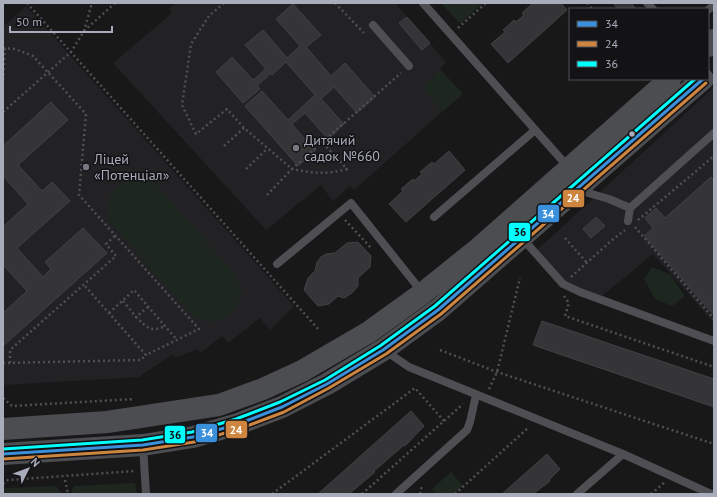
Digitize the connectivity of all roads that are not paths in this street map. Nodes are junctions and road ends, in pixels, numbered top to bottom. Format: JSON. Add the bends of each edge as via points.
{"nodes":[{"id":1,"x":422,"y":3,"type":"edge"},
{"id":2,"x":373,"y":25,"type":"dead end"},
{"id":3,"x":409,"y":66,"type":"road end"},
{"id":4,"x":669,"y":80,"type":"edge"},
{"id":5,"x":702,"y":80,"type":"edge"},
{"id":6,"x":535,"y":130,"type":"junction"},
{"id":7,"x":714,"y":133,"type":"edge"},
{"id":8,"x":569,"y":168,"type":"junction"},
{"id":9,"x":576,"y":189,"type":"junction"},
{"id":10,"x":630,"y":208,"type":"junction"},
{"id":11,"x":434,"y":218,"type":"dead end"},
{"id":12,"x":630,"y":223,"type":"road end"},
{"id":13,"x":522,"y":238,"type":"junction"},
{"id":14,"x":277,"y":264,"type":"dead end"},
{"id":15,"x":423,"y":293,"type":"junction"},
{"id":16,"x":714,"y":341,"type":"edge"},
{"id":17,"x":383,"y":350,"type":"junction"},
{"id":18,"x":475,"y":395,"type":"junction"},
{"id":19,"x":3,"y":429,"type":"edge"},
{"id":20,"x":143,"y":444,"type":"junction"},
{"id":21,"x":3,"y":454,"type":"edge"},
{"id":22,"x":623,"y":454,"type":"junction"},
{"id":23,"x":146,"y":494,"type":"edge"},
{"id":24,"x":396,"y":494,"type":"edge"},
{"id":25,"x":577,"y":494,"type":"edge"},
{"id":26,"x":711,"y":494,"type":"edge"}],
"edges":[{"from":1,"to":6,"type":"lane"},
{"from":2,"to":3,"type":"lane"},
{"from":4,"to":8,"type":"main road"},
{"from":5,"to":9,"type":"main road"},
{"from":6,"to":8,"type":"lane"},
{"from":6,"to":11,"type":"lane"},
{"from":7,"to":10,"type":"lane"},
{"from":8,"to":15,"type":"main road","via":[[479,248]]},
{"from":9,"to":10,"type":"lane"},
{"from":9,"to":13,"type":"main road"},
{"from":10,"to":12,"type":"lane"},
{"from":13,"to":16,"type":"lane","via":[[563,284]]},
{"from":13,"to":17,"type":"main road","via":[[438,310]]},
{"from":14,"to":15,"type":"lane","via":[[352,203]]},
{"from":15,"to":19,"type":"main road","via":[[370,332],[302,371],[219,405],[107,422]]},
{"from":17,"to":18,"type":"lane","via":[[409,367]]},
{"from":17,"to":20,"type":"main road","via":[[327,384],[282,407],[238,424],[193,437]]},
{"from":18,"to":22,"type":"lane"},
{"from":18,"to":24,"type":"lane","via":[[467,430]]},
{"from":20,"to":21,"type":"main road"},
{"from":20,"to":23,"type":"lane"},
{"from":22,"to":25,"type":"lane"},
{"from":22,"to":26,"type":"lane"}]}
